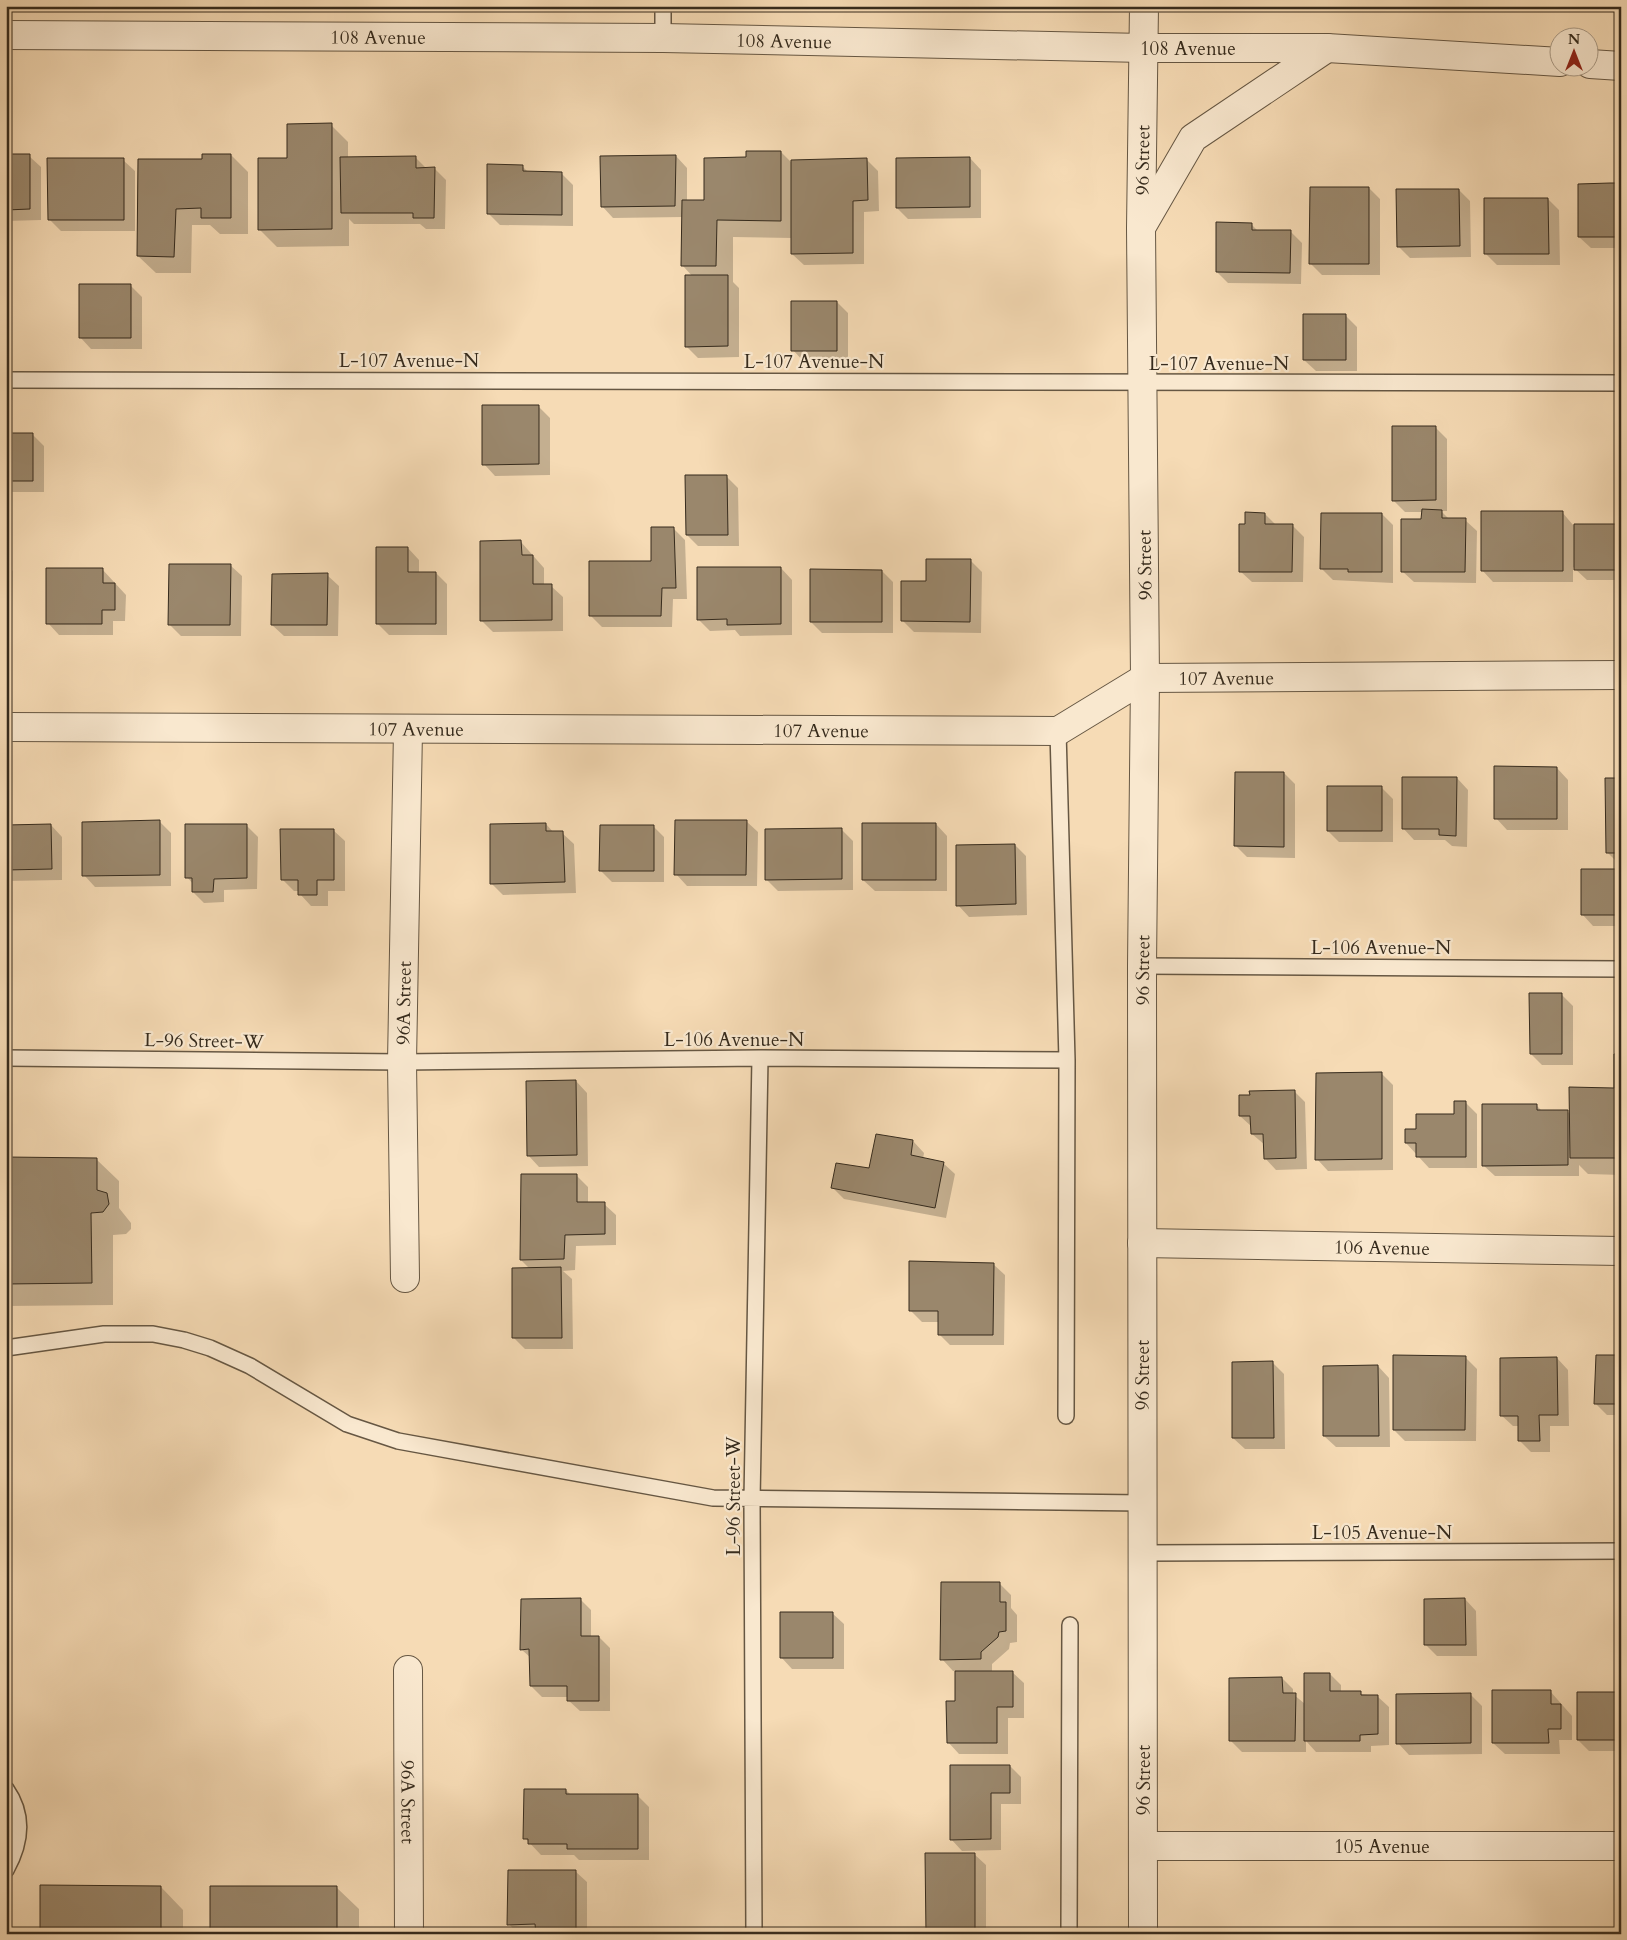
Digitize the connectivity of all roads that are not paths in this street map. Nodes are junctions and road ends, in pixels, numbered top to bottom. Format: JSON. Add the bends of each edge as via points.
{"nodes":[{"id":1,"x":663,"y":6,"type":"edge"},
{"id":2,"x":1144,"y":6,"type":"edge"},
{"id":3,"x":6,"y":35,"type":"edge"},
{"id":4,"x":663,"y":38,"type":"junction"},
{"id":5,"x":1144,"y":48,"type":"junction"},
{"id":6,"x":1327,"y":48,"type":"junction"},
{"id":7,"x":1550,"y":61,"type":"edge"},
{"id":8,"x":1600,"y":65,"type":"edge"},
{"id":9,"x":1621,"y":66,"type":"edge"},
{"id":10,"x":1141,"y":228,"type":"junction"},
{"id":11,"x":6,"y":380,"type":"edge"},
{"id":12,"x":1141,"y":382,"type":"junction"},
{"id":13,"x":1621,"y":384,"type":"edge"},
{"id":14,"x":1621,"y":675,"type":"edge"},
{"id":15,"x":1146,"y":678,"type":"junction"},
{"id":16,"x":6,"y":728,"type":"edge"},
{"id":17,"x":408,"y":730,"type":"junction"},
{"id":18,"x":1058,"y":731,"type":"junction"},
{"id":19,"x":1142,"y":966,"type":"junction"},
{"id":20,"x":1621,"y":969,"type":"edge"},
{"id":21,"x":6,"y":1058,"type":"edge"},
{"id":22,"x":760,"y":1058,"type":"junction"},
{"id":23,"x":1067,"y":1060,"type":"junction"},
{"id":24,"x":402,"y":1062,"type":"junction"},
{"id":25,"x":1142,"y":1243,"type":"junction"},
{"id":26,"x":1621,"y":1251,"type":"edge"},
{"id":27,"x":405,"y":1278,"type":"dead end"},
{"id":28,"x":6,"y":1348,"type":"edge"},
{"id":29,"x":1066,"y":1416,"type":"dead end"},
{"id":30,"x":752,"y":1500,"type":"junction"},
{"id":31,"x":1142,"y":1503,"type":"junction"},
{"id":32,"x":1621,"y":1551,"type":"edge"},
{"id":33,"x":1142,"y":1553,"type":"junction"},
{"id":34,"x":1070,"y":1625,"type":"dead end"},
{"id":35,"x":408,"y":1670,"type":"dead end"},
{"id":36,"x":6,"y":1789,"type":"edge"},
{"id":37,"x":1143,"y":1846,"type":"junction"},
{"id":38,"x":1621,"y":1846,"type":"edge"},
{"id":39,"x":6,"y":1870,"type":"edge"},
{"id":40,"x":410,"y":1934,"type":"edge"},
{"id":41,"x":754,"y":1934,"type":"edge"},
{"id":42,"x":1069,"y":1934,"type":"edge"},
{"id":43,"x":1143,"y":1934,"type":"edge"}],
"edges":[{"from":1,"to":4,"type":"lane"},
{"from":2,"to":5,"type":"street","name":"96 Street"},
{"from":3,"to":4,"type":"street","name":"108 Avenue"},
{"from":4,"to":5,"type":"street","name":"108 Avenue"},
{"from":5,"to":6,"type":"street","name":"108 Avenue"},
{"from":5,"to":10,"type":"street","name":"96 Street"},
{"from":6,"to":7,"type":"street","name":"108 Avenue"},
{"from":6,"to":10,"type":"street","via":[[1192,138]]},
{"from":8,"to":9,"type":"street"},
{"from":10,"to":12,"type":"street","name":"96 Street"},
{"from":11,"to":12,"type":"lane","name":"L-107 Avenue-N"},
{"from":12,"to":13,"type":"lane","name":"L-107 Avenue-N"},
{"from":12,"to":15,"type":"street","name":"96 Street"},
{"from":14,"to":15,"type":"street","name":"107 Avenue"},
{"from":15,"to":18,"type":"street"},
{"from":15,"to":19,"type":"street","name":"96 Street"},
{"from":16,"to":17,"type":"street","name":"107 Avenue"},
{"from":17,"to":18,"type":"street","name":"107 Avenue"},
{"from":17,"to":24,"type":"street","name":"96A Street"},
{"from":18,"to":23,"type":"lane"},
{"from":19,"to":20,"type":"lane","name":"L-106 Avenue-N"},
{"from":19,"to":25,"type":"street","name":"96 Street"},
{"from":21,"to":24,"type":"lane","name":"L-96 Street-W"},
{"from":22,"to":23,"type":"lane","name":"L-106 Avenue-N"},
{"from":22,"to":24,"type":"lane","name":"L-106 Avenue-N"},
{"from":22,"to":30,"type":"lane","name":"L-96 Street-W"},
{"from":23,"to":29,"type":"lane"},
{"from":24,"to":27,"type":"street","name":"96A Street"},
{"from":25,"to":26,"type":"street","name":"106 Avenue"},
{"from":25,"to":31,"type":"street","name":"96 Street"},
{"from":28,"to":30,"type":"lane","via":[[104,1334],[153,1334],[210,1348],[250,1366],[347,1424],[398,1442],[713,1498]]},
{"from":30,"to":31,"type":"lane"},
{"from":30,"to":41,"type":"lane","name":"L-96 Street-W"},
{"from":31,"to":33,"type":"street","name":"96 Street"},
{"from":32,"to":33,"type":"lane","name":"L-105 Avenue-N"},
{"from":33,"to":37,"type":"street","name":"96 Street"},
{"from":34,"to":42,"type":"lane"},
{"from":35,"to":40,"type":"street","name":"96A Street"},
{"from":36,"to":39,"type":"lane","via":[[17,1809],[20,1830],[16,1852]]},
{"from":37,"to":38,"type":"street","name":"105 Avenue"},
{"from":37,"to":43,"type":"street","name":"96 Street"}]}
